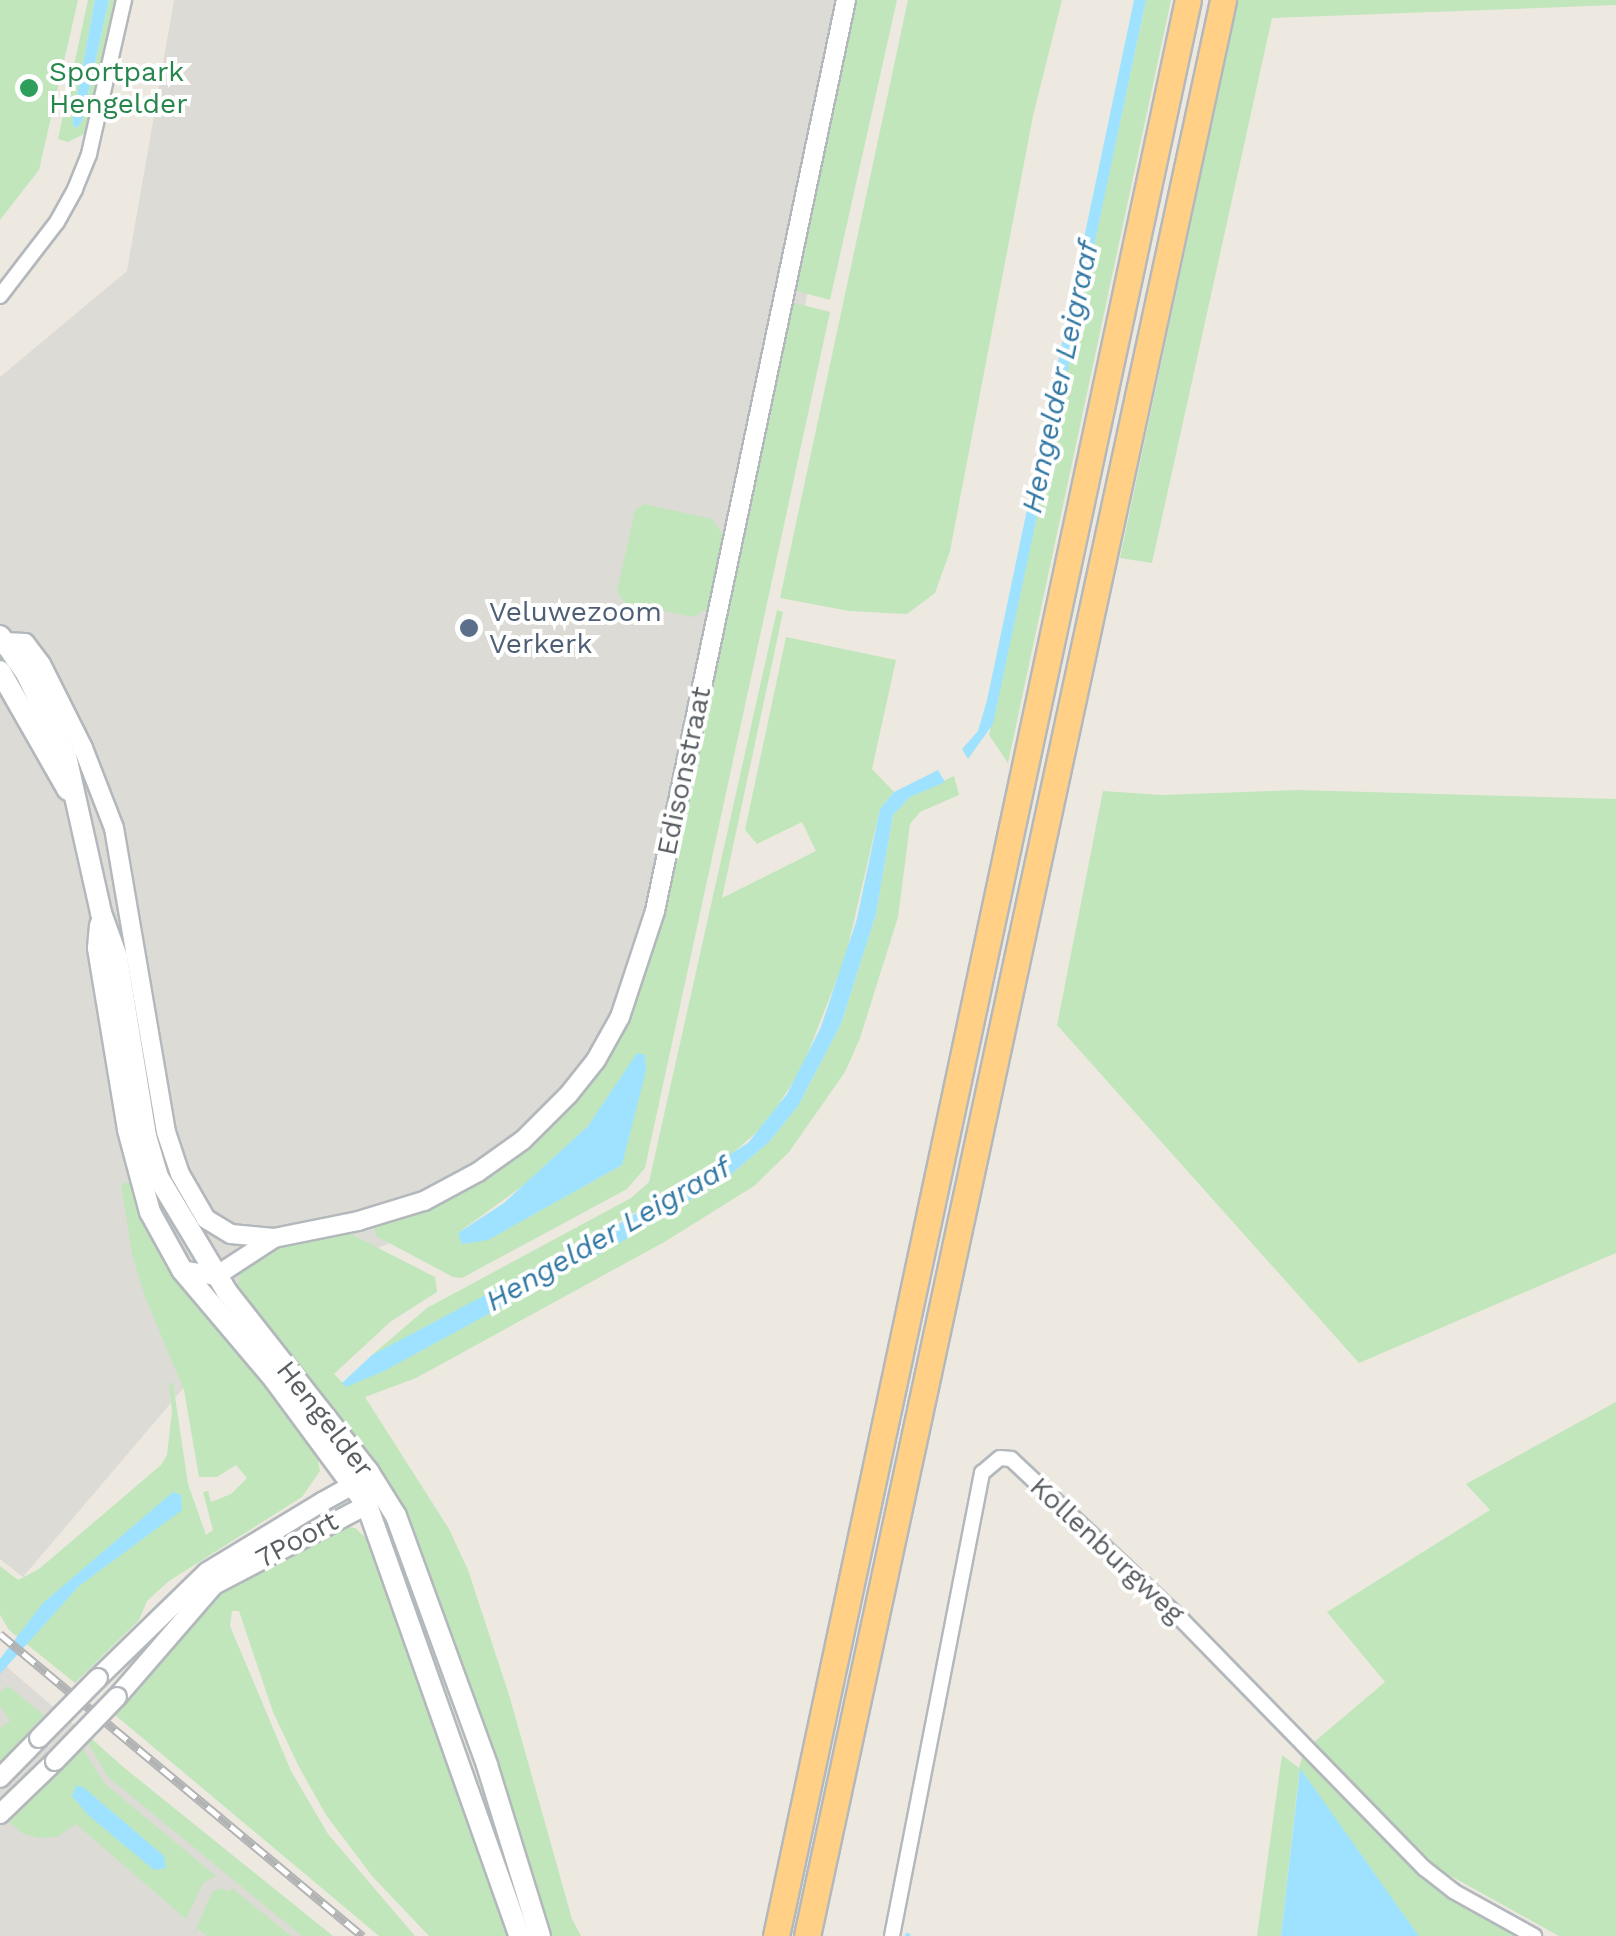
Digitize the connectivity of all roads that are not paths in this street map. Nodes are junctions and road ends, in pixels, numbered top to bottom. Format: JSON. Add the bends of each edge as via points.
{"nodes":[{"id":1,"x":124,"y":0,"type":"edge"},
{"id":2,"x":846,"y":0,"type":"edge"},
{"id":3,"x":1188,"y":0,"type":"edge"},
{"id":4,"x":1223,"y":0,"type":"edge"},
{"id":5,"x":0,"y":296,"type":"edge"},
{"id":6,"x":2,"y":639,"type":"edge"},
{"id":7,"x":0,"y":671,"type":"edge"},
{"id":8,"x":71,"y":794,"type":"junction"},
{"id":9,"x":100,"y":914,"type":"junction"},
{"id":10,"x":218,"y":1225,"type":"junction"},
{"id":11,"x":274,"y":1238,"type":"junction"},
{"id":12,"x":182,"y":1270,"type":"junction"},
{"id":13,"x":223,"y":1272,"type":"junction"},
{"id":14,"x":354,"y":1484,"type":"junction"},
{"id":15,"x":373,"y":1496,"type":"junction"},
{"id":16,"x":0,"y":1778,"type":"edge"},
{"id":17,"x":0,"y":1814,"type":"edge"},
{"id":18,"x":520,"y":1936,"type":"edge"},
{"id":19,"x":540,"y":1936,"type":"edge"},
{"id":20,"x":776,"y":1936,"type":"edge"},
{"id":21,"x":807,"y":1936,"type":"edge"},
{"id":22,"x":892,"y":1936,"type":"edge"},
{"id":23,"x":1534,"y":1936,"type":"edge"}],
"edges":[{"from":1,"to":5,"type":"street","via":[[75,189]]},
{"from":2,"to":11,"type":"street","name":"Edisonstraat","via":[[655,911],[620,1018],[569,1094],[524,1140],[478,1172],[424,1201]]},
{"from":3,"to":20,"type":"highway"},
{"from":4,"to":21,"type":"highway"},
{"from":6,"to":8,"type":"main road","name":"Hengelder","via":[[49,717],[66,756]]},
{"from":6,"to":10,"type":"street","name":"Hengelder","via":[[26,643],[41,664],[102,794],[121,855],[166,1132],[198,1208]]},
{"from":7,"to":8,"type":"main road","name":"Hengelder"},
{"from":8,"to":9,"type":"main road","name":"Hengelder"},
{"from":9,"to":12,"type":"main road","name":"Hengelder","via":[[98,948],[135,1165],[150,1212]]},
{"from":9,"to":13,"type":"main road","name":"Hengelder","via":[[117,958],[158,1177]]},
{"from":10,"to":11,"type":"street","via":[[231,1234]]},
{"from":10,"to":13,"type":"street","name":"Hengelder","via":[[230,1254]]},
{"from":11,"to":13,"type":"street","name":"Edisonstraat"},
{"from":12,"to":13,"type":"street"},
{"from":12,"to":14,"type":"main road","name":"Hengelder"},
{"from":13,"to":15,"type":"main road","name":"Hengelder"},
{"from":14,"to":15,"type":"main road","name":"Hengelder"},
{"from":14,"to":16,"type":"street","name":"7Poort","bridge":true,"via":[[206,1572]]},
{"from":15,"to":17,"type":"street","name":"7Poort","bridge":true,"via":[[214,1585],[117,1697]]},
{"from":15,"to":18,"type":"main road","name":"Hengelder"},
{"from":15,"to":19,"type":"main road","name":"Hengelder","via":[[416,1564]]},
{"from":22,"to":23,"type":"street","name":"Kollenburgweg","via":[[982,1473],[1000,1458],[1011,1459],[1181,1619],[1424,1868]]}]}
